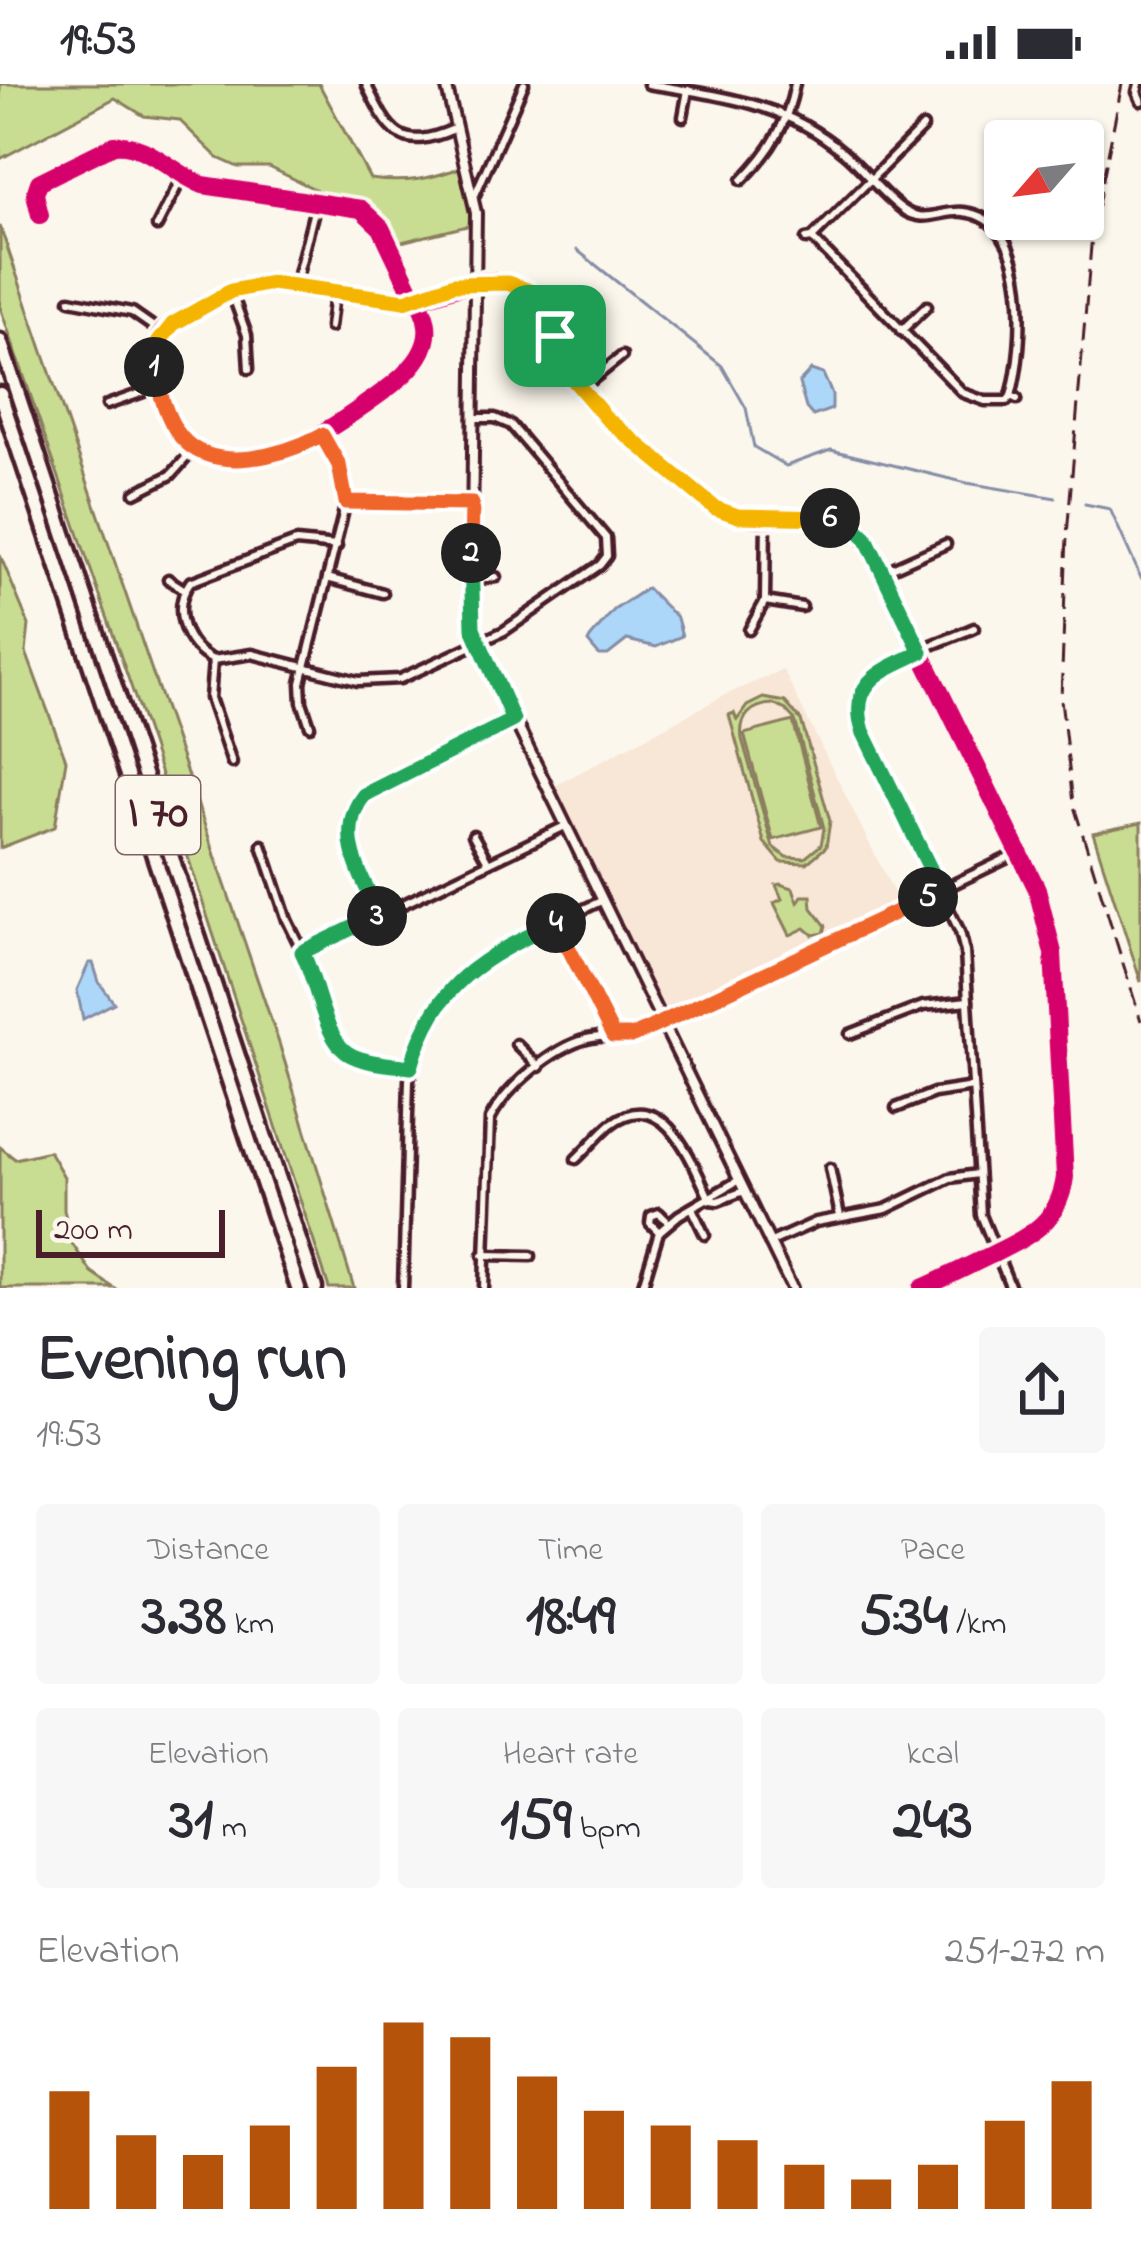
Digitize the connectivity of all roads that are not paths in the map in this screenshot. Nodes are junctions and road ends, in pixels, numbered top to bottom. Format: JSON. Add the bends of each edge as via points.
{"nodes":[{"id":1,"x":366,"y":84,"type":"edge"},
{"id":2,"x":446,"y":84,"type":"edge"},
{"id":3,"x":524,"y":84,"type":"edge"},
{"id":4,"x":648,"y":84,"type":"edge"},
{"id":5,"x":795,"y":84,"type":"edge"},
{"id":6,"x":1139,"y":84,"type":"edge"},
{"id":7,"x":688,"y":90,"type":"junction"},
{"id":8,"x":1140,"y":101,"type":"edge"},
{"id":9,"x":789,"y":115,"type":"junction"},
{"id":10,"x":683,"y":117,"type":"dead end"},
{"id":11,"x":923,"y":128,"type":"dead end"},
{"id":12,"x":454,"y":129,"type":"junction"},
{"id":13,"x":870,"y":176,"type":"junction"},
{"id":14,"x":182,"y":177,"type":"junction"},
{"id":15,"x":742,"y":180,"type":"dead end"},
{"id":16,"x":474,"y":196,"type":"junction"},
{"id":17,"x":317,"y":201,"type":"junction"},
{"id":18,"x":40,"y":215,"type":"dead end"},
{"id":19,"x":158,"y":226,"type":"dead end"},
{"id":20,"x":476,"y":281,"type":"junction"},
{"id":21,"x":295,"y":286,"type":"junction"},
{"id":22,"x":231,"y":291,"type":"junction"},
{"id":23,"x":334,"y":294,"type":"junction"},
{"id":24,"x":70,"y":300,"type":"dead end"},
{"id":25,"x":418,"y":300,"type":"junction"},
{"id":26,"x":927,"y":306,"type":"dead end"},
{"id":27,"x":330,"y":327,"type":"dead end"},
{"id":28,"x":901,"y":331,"type":"junction"},
{"id":29,"x":162,"y":333,"type":"junction"},
{"id":30,"x":0,"y":341,"type":"edge"},
{"id":31,"x":622,"y":356,"type":"dead end"},
{"id":32,"x":557,"y":358,"type":"junction"},
{"id":33,"x":529,"y":367,"type":"dead end"},
{"id":34,"x":249,"y":370,"type":"dead end"},
{"id":35,"x":158,"y":387,"type":"junction"},
{"id":36,"x":581,"y":389,"type":"junction"},
{"id":37,"x":0,"y":394,"type":"edge"},
{"id":38,"x":106,"y":405,"type":"dead end"},
{"id":39,"x":473,"y":418,"type":"junction"},
{"id":40,"x":322,"y":435,"type":"junction"},
{"id":41,"x":194,"y":449,"type":"junction"},
{"id":42,"x":135,"y":493,"type":"dead end"},
{"id":43,"x":346,"y":502,"type":"junction"},
{"id":44,"x":472,"y":504,"type":"junction"},
{"id":45,"x":766,"y":517,"type":"junction"},
{"id":46,"x":946,"y":544,"type":"dead end"},
{"id":47,"x":337,"y":546,"type":"junction"},
{"id":48,"x":883,"y":572,"type":"junction"},
{"id":49,"x":496,"y":577,"type":"dead end"},
{"id":50,"x":328,"y":578,"type":"junction"},
{"id":51,"x":168,"y":579,"type":"dead end"},
{"id":52,"x":471,"y":580,"type":"junction"},
{"id":53,"x":185,"y":590,"type":"junction"},
{"id":54,"x":382,"y":593,"type":"dead end"},
{"id":55,"x":764,"y":601,"type":"junction"},
{"id":56,"x":802,"y":607,"type":"dead end"},
{"id":57,"x":974,"y":628,"type":"dead end"},
{"id":58,"x":749,"y":630,"type":"dead end"},
{"id":59,"x":478,"y":645,"type":"junction"},
{"id":60,"x":921,"y":652,"type":"junction"},
{"id":61,"x":213,"y":660,"type":"junction"},
{"id":62,"x":304,"y":668,"type":"junction"},
{"id":63,"x":513,"y":720,"type":"junction"},
{"id":64,"x":310,"y":726,"type":"dead end"},
{"id":65,"x":232,"y":763,"type":"dead end"},
{"id":66,"x":566,"y":826,"type":"junction"},
{"id":67,"x":473,"y":835,"type":"dead end"},
{"id":68,"x":262,"y":845,"type":"dead end"},
{"id":69,"x":1019,"y":853,"type":"junction"},
{"id":70,"x":488,"y":862,"type":"junction"},
{"id":71,"x":941,"y":891,"type":"junction"},
{"id":72,"x":601,"y":901,"type":"junction"},
{"id":73,"x":380,"y":915,"type":"junction"},
{"id":74,"x":558,"y":922,"type":"junction"},
{"id":75,"x":302,"y":952,"type":"junction"},
{"id":76,"x":968,"y":1001,"type":"junction"},
{"id":77,"x":663,"y":1024,"type":"junction"},
{"id":78,"x":850,"y":1034,"type":"dead end"},
{"id":79,"x":613,"y":1036,"type":"junction"},
{"id":80,"x":516,"y":1044,"type":"dead end"},
{"id":81,"x":411,"y":1067,"type":"junction"},
{"id":82,"x":539,"y":1067,"type":"junction"},
{"id":83,"x":973,"y":1087,"type":"junction"},
{"id":84,"x":896,"y":1108,"type":"dead end"},
{"id":85,"x":576,"y":1159,"type":"dead end"},
{"id":86,"x":830,"y":1168,"type":"dead end"},
{"id":87,"x":977,"y":1174,"type":"junction"},
{"id":88,"x":739,"y":1180,"type":"junction"},
{"id":89,"x":744,"y":1191,"type":"junction"},
{"id":90,"x":710,"y":1200,"type":"junction"},
{"id":91,"x":692,"y":1208,"type":"junction"},
{"id":92,"x":840,"y":1216,"type":"junction"},
{"id":93,"x":668,"y":1223,"type":"junction"},
{"id":94,"x":659,"y":1232,"type":"junction"},
{"id":95,"x":705,"y":1235,"type":"dead end"},
{"id":96,"x":769,"y":1243,"type":"junction"},
{"id":97,"x":994,"y":1253,"type":"junction"},
{"id":98,"x":483,"y":1255,"type":"junction"},
{"id":99,"x":531,"y":1256,"type":"dead end"},
{"id":100,"x":646,"y":1286,"type":"edge"},
{"id":101,"x":298,"y":1288,"type":"edge"},
{"id":102,"x":315,"y":1288,"type":"edge"},
{"id":103,"x":403,"y":1288,"type":"edge"},
{"id":104,"x":484,"y":1288,"type":"edge"},
{"id":105,"x":792,"y":1288,"type":"edge"},
{"id":106,"x":922,"y":1288,"type":"edge"},
{"id":107,"x":1011,"y":1288,"type":"edge"}],
"edges":[{"from":1,"to":12,"type":"street","via":[[397,133],[423,140]]},
{"from":2,"to":12,"type":"street"},
{"from":3,"to":16,"type":"street"},
{"from":4,"to":7,"type":"street"},
{"from":5,"to":9,"type":"street"},
{"from":6,"to":8,"type":"street"},
{"from":7,"to":9,"type":"street"},
{"from":7,"to":10,"type":"street"},
{"from":9,"to":13,"type":"street"},
{"from":9,"to":15,"type":"street"},
{"from":11,"to":13,"type":"street"},
{"from":12,"to":16,"type":"street"},
{"from":13,"to":28,"type":"street","via":[[809,238]]},
{"from":13,"to":28,"type":"street","via":[[908,213],[965,212],[995,230],[1021,292],[1014,397],[996,402],[963,393]]},
{"from":14,"to":17,"type":"street"},
{"from":14,"to":18,"type":"street","via":[[138,148],[114,145],[39,182]]},
{"from":14,"to":19,"type":"street"},
{"from":16,"to":20,"type":"street"},
{"from":17,"to":21,"type":"street"},
{"from":17,"to":25,"type":"street","via":[[375,219]]},
{"from":20,"to":25,"type":"street"},
{"from":20,"to":32,"type":"street","via":[[535,296],[554,325]]},
{"from":20,"to":39,"type":"street"},
{"from":21,"to":22,"type":"street"},
{"from":21,"to":23,"type":"street"},
{"from":22,"to":29,"type":"street"},
{"from":22,"to":34,"type":"street"},
{"from":23,"to":25,"type":"street"},
{"from":23,"to":27,"type":"street"},
{"from":24,"to":29,"type":"street","via":[[132,312]]},
{"from":25,"to":40,"type":"street","via":[[427,327],[413,368]]},
{"from":26,"to":28,"type":"street"},
{"from":29,"to":35,"type":"street"},
{"from":30,"to":102,"type":"highway","number":"I 70"},
{"from":31,"to":36,"type":"street"},
{"from":32,"to":33,"type":"street"},
{"from":32,"to":36,"type":"street"},
{"from":35,"to":38,"type":"street"},
{"from":35,"to":41,"type":"street","via":[[178,434]]},
{"from":36,"to":45,"type":"street","via":[[715,508]]},
{"from":37,"to":101,"type":"highway","number":"I 70"},
{"from":39,"to":44,"type":"street"},
{"from":39,"to":59,"type":"street","via":[[511,425],[608,546],[592,572]]},
{"from":40,"to":41,"type":"street","via":[[248,458]]},
{"from":40,"to":43,"type":"street"},
{"from":41,"to":42,"type":"street","via":[[171,475]]},
{"from":43,"to":44,"type":"street"},
{"from":43,"to":47,"type":"street"},
{"from":44,"to":52,"type":"street"},
{"from":45,"to":48,"type":"street","via":[[849,522]]},
{"from":45,"to":55,"type":"street"},
{"from":46,"to":48,"type":"street"},
{"from":47,"to":50,"type":"street"},
{"from":47,"to":53,"type":"street","via":[[296,542],[198,577]]},
{"from":48,"to":60,"type":"street"},
{"from":49,"to":52,"type":"street"},
{"from":50,"to":54,"type":"street"},
{"from":50,"to":62,"type":"street"},
{"from":51,"to":53,"type":"street"},
{"from":52,"to":59,"type":"street"},
{"from":53,"to":61,"type":"street","via":[[180,611],[189,639]]},
{"from":55,"to":56,"type":"street"},
{"from":55,"to":58,"type":"street"},
{"from":57,"to":60,"type":"street"},
{"from":59,"to":62,"type":"street","via":[[387,682]]},
{"from":59,"to":63,"type":"street"},
{"from":60,"to":69,"type":"street"},
{"from":60,"to":71,"type":"street","via":[[877,674],[858,712]]},
{"from":61,"to":62,"type":"street","via":[[252,653]]},
{"from":61,"to":65,"type":"street","via":[[210,698]]},
{"from":62,"to":64,"type":"street","via":[[300,693]]},
{"from":63,"to":66,"type":"street"},
{"from":63,"to":73,"type":"street","via":[[356,806],[349,831]]},
{"from":66,"to":70,"type":"street"},
{"from":66,"to":72,"type":"street"},
{"from":67,"to":70,"type":"street"},
{"from":68,"to":75,"type":"street"},
{"from":69,"to":71,"type":"street"},
{"from":69,"to":97,"type":"street","via":[[1051,939],[1066,1177],[1043,1227]]},
{"from":70,"to":73,"type":"street"},
{"from":71,"to":76,"type":"street","via":[[960,932]]},
{"from":71,"to":77,"type":"street"},
{"from":72,"to":74,"type":"street"},
{"from":72,"to":77,"type":"street"},
{"from":73,"to":75,"type":"street"},
{"from":74,"to":79,"type":"street"},
{"from":74,"to":81,"type":"street","via":[[461,977],[427,1023]]},
{"from":75,"to":81,"type":"street","via":[[342,1050]]},
{"from":76,"to":78,"type":"street","via":[[923,1006]]},
{"from":76,"to":83,"type":"street"},
{"from":77,"to":79,"type":"street"},
{"from":77,"to":88,"type":"street"},
{"from":79,"to":82,"type":"street","via":[[581,1041]]},
{"from":80,"to":82,"type":"street"},
{"from":81,"to":103,"type":"street"},
{"from":82,"to":98,"type":"street","via":[[490,1119]]},
{"from":83,"to":84,"type":"street"},
{"from":83,"to":87,"type":"street"},
{"from":85,"to":90,"type":"street","via":[[620,1119],[656,1118],[679,1137]]},
{"from":86,"to":92,"type":"street"},
{"from":87,"to":92,"type":"street","via":[[886,1209]]},
{"from":87,"to":97,"type":"street","via":[[982,1226]]},
{"from":88,"to":89,"type":"street"},
{"from":88,"to":90,"type":"street"},
{"from":89,"to":90,"type":"street"},
{"from":89,"to":96,"type":"street"},
{"from":90,"to":91,"type":"street"},
{"from":91,"to":93,"type":"street"},
{"from":91,"to":95,"type":"street"},
{"from":92,"to":96,"type":"street"},
{"from":93,"to":94,"type":"street"},
{"from":93,"to":94,"type":"street","via":[[651,1216]]},
{"from":94,"to":100,"type":"street"},
{"from":96,"to":105,"type":"street"},
{"from":97,"to":106,"type":"street"},
{"from":97,"to":107,"type":"street"},
{"from":98,"to":99,"type":"street"},
{"from":98,"to":104,"type":"street"}]}
